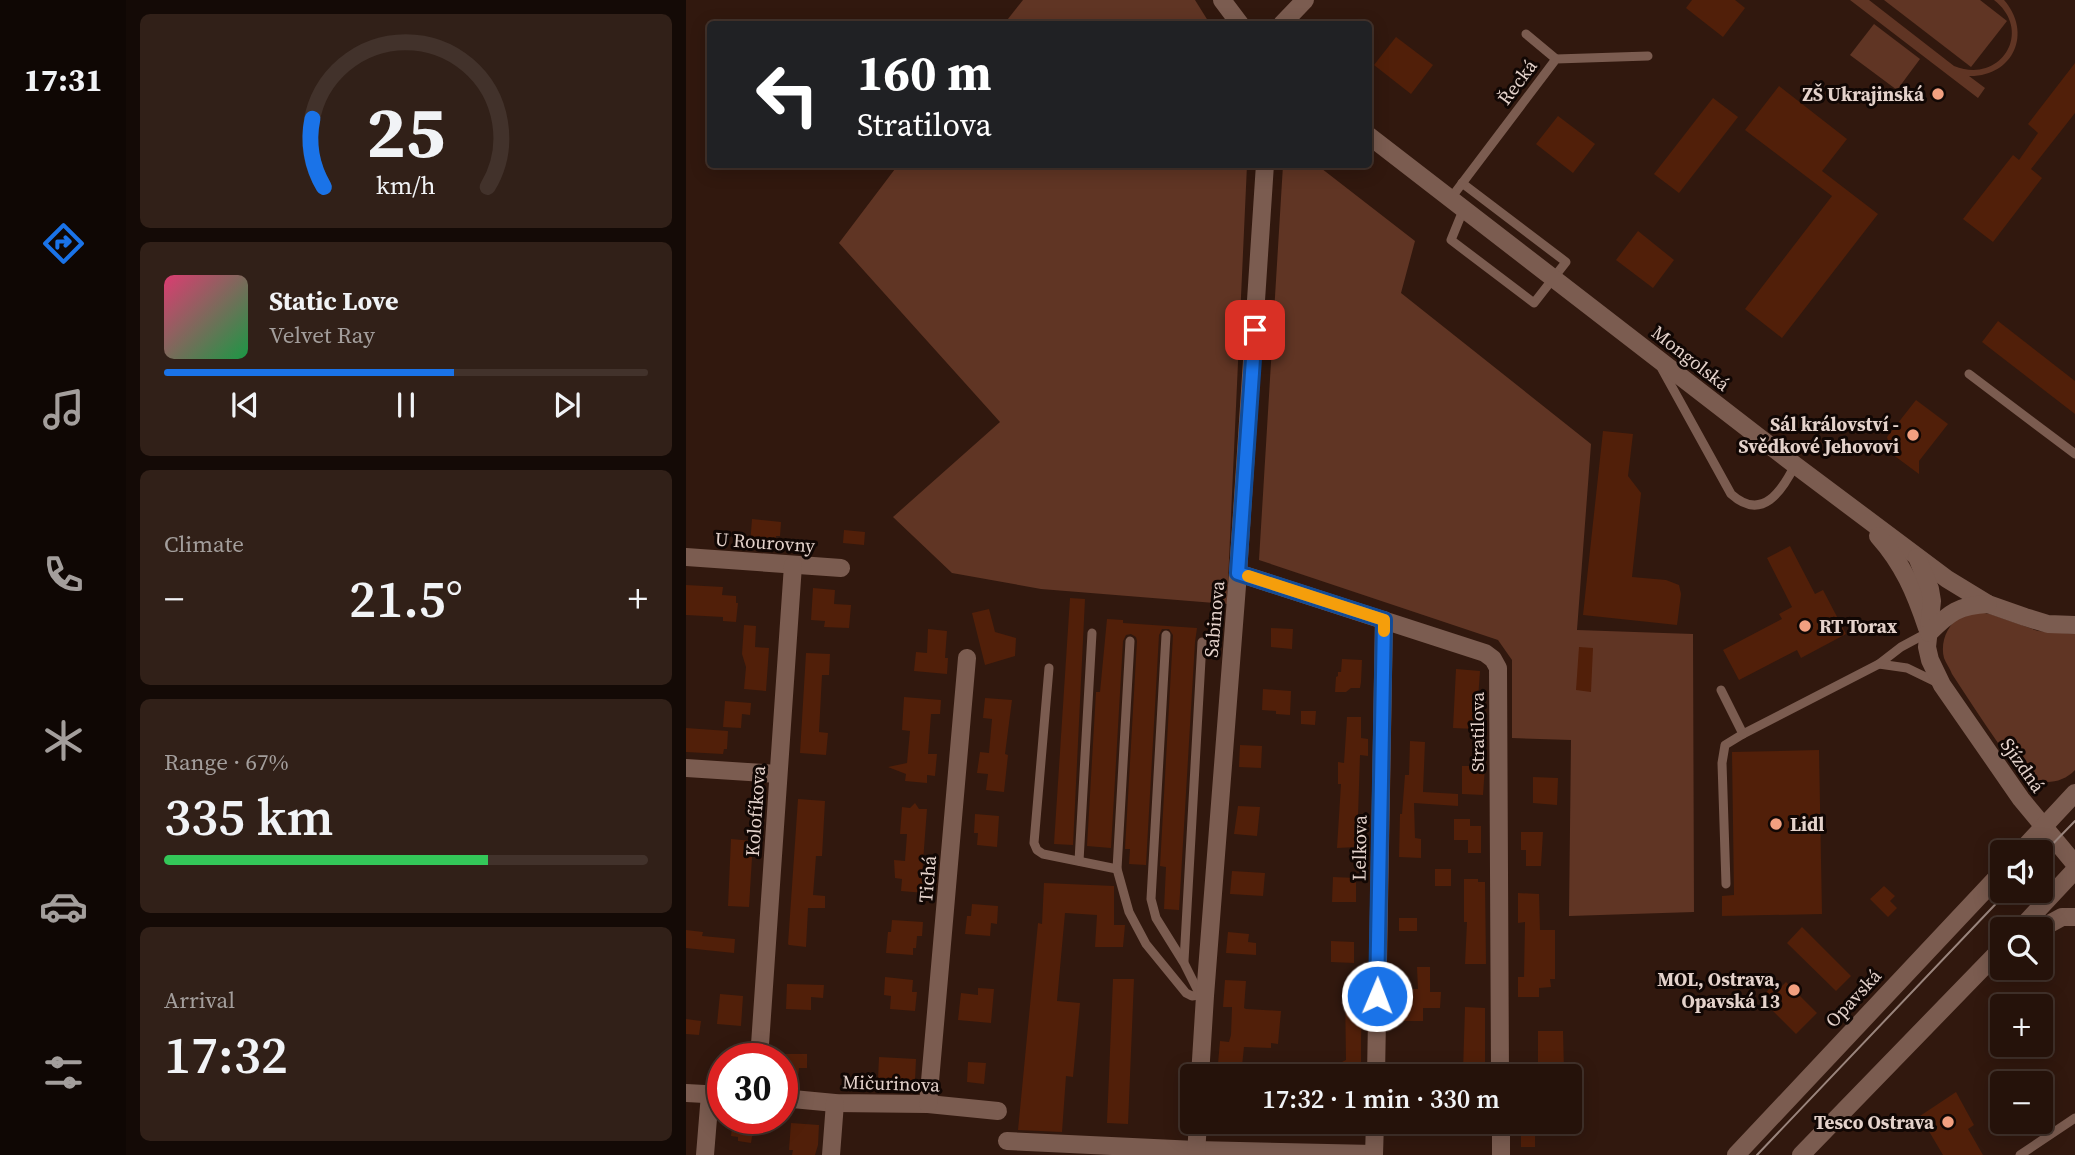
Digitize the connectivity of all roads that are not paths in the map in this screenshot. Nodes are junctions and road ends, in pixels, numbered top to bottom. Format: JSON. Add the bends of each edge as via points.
{"nodes":[{"id":1,"x":1222,"y":0,"type":"edge"},
{"id":2,"x":1305,"y":0,"type":"edge"},
{"id":3,"x":1238,"y":21,"type":"edge"},
{"id":4,"x":1285,"y":21,"type":"edge"},
{"id":5,"x":1526,"y":34,"type":"dead end"},
{"id":6,"x":1648,"y":56,"type":"dead end"},
{"id":7,"x":1556,"y":59,"type":"junction"},
{"id":8,"x":1372,"y":138,"type":"edge"},
{"id":9,"x":1265,"y":168,"type":"edge"},
{"id":10,"x":1462,"y":183,"type":"junction"},
{"id":11,"x":1457,"y":203,"type":"junction"},
{"id":12,"x":1554,"y":277,"type":"junction"},
{"id":13,"x":1656,"y":358,"type":"junction"},
{"id":14,"x":1969,"y":374,"type":"dead end"},
{"id":15,"x":2075,"y":454,"type":"edge"},
{"id":16,"x":1795,"y":465,"type":"junction"},
{"id":17,"x":1858,"y":512,"type":"junction"},
{"id":18,"x":686,"y":557,"type":"edge"},
{"id":19,"x":1917,"y":557,"type":"junction"},
{"id":20,"x":793,"y":565,"type":"junction"},
{"id":21,"x":841,"y":568,"type":"dead end"},
{"id":22,"x":1238,"y":573,"type":"junction"},
{"id":23,"x":1988,"y":604,"type":"junction"},
{"id":24,"x":1384,"y":620,"type":"junction"},
{"id":25,"x":2075,"y":625,"type":"edge"},
{"id":26,"x":1092,"y":633,"type":"dead end"},
{"id":27,"x":1929,"y":633,"type":"junction"},
{"id":28,"x":1166,"y":635,"type":"dead end"},
{"id":29,"x":1130,"y":641,"type":"dead end"},
{"id":30,"x":1202,"y":642,"type":"dead end"},
{"id":31,"x":967,"y":658,"type":"dead end"},
{"id":32,"x":1879,"y":664,"type":"junction"},
{"id":33,"x":1049,"y":668,"type":"dead end"},
{"id":34,"x":1942,"y":685,"type":"junction"},
{"id":35,"x":1721,"y":690,"type":"dead end"},
{"id":36,"x":1743,"y":734,"type":"junction"},
{"id":37,"x":686,"y":768,"type":"edge"},
{"id":38,"x":778,"y":774,"type":"junction"},
{"id":39,"x":2075,"y":793,"type":"edge"},
{"id":40,"x":2043,"y":827,"type":"junction"},
{"id":41,"x":2031,"y":840,"type":"edge"},
{"id":42,"x":1079,"y":861,"type":"junction"},
{"id":43,"x":2075,"y":867,"type":"edge"},
{"id":44,"x":1117,"y":869,"type":"junction"},
{"id":45,"x":1726,"y":884,"type":"dead end"},
{"id":46,"x":1990,"y":885,"type":"edge"},
{"id":47,"x":2031,"y":917,"type":"edge"},
{"id":48,"x":2075,"y":917,"type":"edge"},
{"id":49,"x":2053,"y":922,"type":"edge"},
{"id":50,"x":1990,"y":962,"type":"edge"},
{"id":51,"x":1184,"y":963,"type":"junction"},
{"id":52,"x":1203,"y":995,"type":"junction"},
{"id":53,"x":760,"y":1043,"type":"edge"},
{"id":54,"x":1200,"y":1064,"type":"edge"},
{"id":55,"x":1376,"y":1064,"type":"edge"},
{"id":56,"x":1500,"y":1064,"type":"edge"},
{"id":57,"x":686,"y":1093,"type":"edge"},
{"id":58,"x":707,"y":1094,"type":"edge"},
{"id":59,"x":798,"y":1100,"type":"edge"},
{"id":60,"x":835,"y":1103,"type":"junction"},
{"id":61,"x":928,"y":1104,"type":"junction"},
{"id":62,"x":998,"y":1111,"type":"dead end"},
{"id":63,"x":2075,"y":1118,"type":"edge"},
{"id":64,"x":709,"y":1134,"type":"edge"},
{"id":65,"x":1197,"y":1134,"type":"edge"},
{"id":66,"x":1375,"y":1134,"type":"edge"},
{"id":67,"x":1501,"y":1134,"type":"edge"},
{"id":68,"x":1007,"y":1141,"type":"dead end"},
{"id":69,"x":1196,"y":1152,"type":"edge"},
{"id":70,"x":705,"y":1155,"type":"edge"},
{"id":71,"x":831,"y":1155,"type":"edge"},
{"id":72,"x":1374,"y":1155,"type":"edge"},
{"id":73,"x":1501,"y":1155,"type":"edge"},
{"id":74,"x":1735,"y":1155,"type":"edge"},
{"id":75,"x":1801,"y":1155,"type":"edge"},
{"id":76,"x":2020,"y":1155,"type":"edge"}],
"edges":[{"from":1,"to":3,"type":"street"},
{"from":2,"to":4,"type":"street"},
{"from":5,"to":7,"type":"lane"},
{"from":6,"to":7,"type":"lane","name":"Řecká"},
{"from":7,"to":10,"type":"lane","name":"Řecká"},
{"from":8,"to":11,"type":"street","name":"Mongolská"},
{"from":9,"to":22,"type":"street","name":"Sabinova"},
{"from":10,"to":11,"type":"lane","name":"Řecká"},
{"from":10,"to":12,"type":"lane","via":[[1566,262]]},
{"from":11,"to":12,"type":"street","name":"Mongolská"},
{"from":11,"to":12,"type":"lane","name":"Řecká","via":[[1451,240],[1534,303]]},
{"from":12,"to":13,"type":"street","name":"Mongolská"},
{"from":13,"to":16,"type":"street","name":"Mongolská"},
{"from":13,"to":16,"type":"lane","via":[[1736,499],[1755,504],[1769,501],[1782,490]]},
{"from":14,"to":15,"type":"lane"},
{"from":16,"to":17,"type":"street","name":"Mongolská"},
{"from":17,"to":19,"type":"street","name":"Mongolská"},
{"from":17,"to":27,"type":"street","via":[[1900,562]]},
{"from":18,"to":20,"type":"street","name":"U Rourovny"},
{"from":19,"to":23,"type":"street","name":"Mongolská"},
{"from":19,"to":27,"type":"street","via":[[1932,601]]},
{"from":20,"to":21,"type":"street","name":"U Rourovny"},
{"from":20,"to":38,"type":"street","name":"Kolofíkova"},
{"from":22,"to":24,"type":"street","name":"Stratilova"},
{"from":22,"to":52,"type":"street","name":"Sabinova"},
{"from":23,"to":25,"type":"street","name":"Mongolská","via":[[2035,621]]},
{"from":23,"to":27,"type":"street","via":[[1961,607]]},
{"from":24,"to":55,"type":"street","name":"Lelkova"},
{"from":24,"to":56,"type":"street","name":"Stratilova","via":[[1485,653],[1498,668]]},
{"from":26,"to":42,"type":"lane"},
{"from":27,"to":32,"type":"lane"},
{"from":27,"to":34,"type":"street","name":"Sjízdná","via":[[1930,660]]},
{"from":28,"to":51,"type":"lane","via":[[1150,899],[1156,918]]},
{"from":29,"to":44,"type":"lane"},
{"from":30,"to":51,"type":"lane"},
{"from":31,"to":61,"type":"street","name":"Tichá"},
{"from":32,"to":34,"type":"lane","via":[[1907,668]]},
{"from":32,"to":36,"type":"lane"},
{"from":33,"to":42,"type":"lane","via":[[1034,843],[1043,854]]},
{"from":34,"to":40,"type":"street","name":"Sjízdná"},
{"from":35,"to":36,"type":"lane"},
{"from":36,"to":45,"type":"lane","via":[[1725,745],[1722,763]]},
{"from":37,"to":38,"type":"street"},
{"from":38,"to":53,"type":"street","name":"Kolofíkova"},
{"from":39,"to":40,"type":"street"},
{"from":40,"to":41,"type":"street"},
{"from":40,"to":43,"type":"street","name":"Sjízdná"},
{"from":42,"to":44,"type":"lane"},
{"from":43,"to":47,"type":"street"},
{"from":44,"to":52,"type":"lane","via":[[1129,912],[1146,944],[1186,993]]},
{"from":46,"to":74,"type":"street","name":"Opavská"},
{"from":48,"to":49,"type":"street"},
{"from":50,"to":75,"type":"street"},
{"from":51,"to":52,"type":"lane"},
{"from":52,"to":54,"type":"street","name":"Sabinova"},
{"from":57,"to":58,"type":"street"},
{"from":59,"to":60,"type":"street","name":"Mičurinova"},
{"from":60,"to":61,"type":"street","name":"Mičurinova"},
{"from":60,"to":71,"type":"street"},
{"from":61,"to":62,"type":"street","name":"Mičurinova"},
{"from":63,"to":76,"type":"lane"},
{"from":64,"to":70,"type":"street"},
{"from":65,"to":69,"type":"street"},
{"from":66,"to":72,"type":"street"},
{"from":67,"to":73,"type":"street"},
{"from":68,"to":69,"type":"street"},
{"from":69,"to":72,"type":"street"}]}
